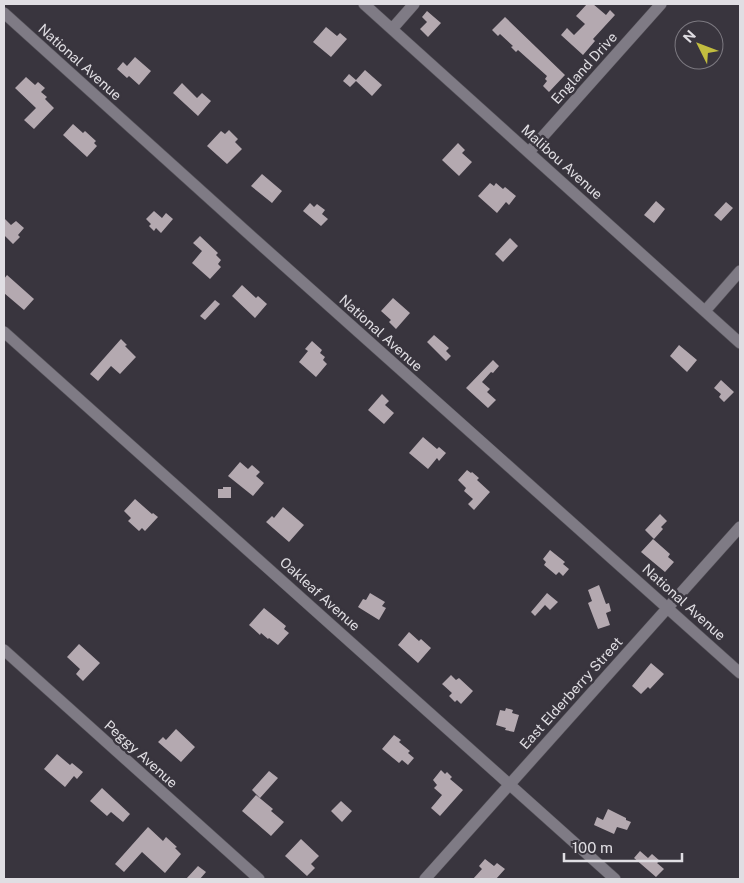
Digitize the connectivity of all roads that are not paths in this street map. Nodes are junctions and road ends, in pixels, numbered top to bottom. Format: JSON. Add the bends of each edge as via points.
{"nodes":[{"id":1,"x":364,"y":4,"type":"edge"},
{"id":2,"x":414,"y":4,"type":"edge"},
{"id":3,"x":661,"y":4,"type":"edge"},
{"id":4,"x":4,"y":13,"type":"edge"},
{"id":5,"x":392,"y":29,"type":"junction"},
{"id":6,"x":529,"y":152,"type":"junction"},
{"id":7,"x":740,"y":271,"type":"edge"},
{"id":8,"x":705,"y":311,"type":"junction"},
{"id":9,"x":4,"y":332,"type":"edge"},
{"id":10,"x":740,"y":342,"type":"edge"},
{"id":11,"x":740,"y":527,"type":"edge"},
{"id":12,"x":667,"y":608,"type":"junction"},
{"id":13,"x":4,"y":650,"type":"edge"},
{"id":14,"x":740,"y":673,"type":"edge"},
{"id":15,"x":509,"y":785,"type":"junction"},
{"id":16,"x":259,"y":879,"type":"edge"},
{"id":17,"x":425,"y":879,"type":"edge"},
{"id":18,"x":616,"y":879,"type":"edge"}],
"edges":[{"from":1,"to":5,"type":"street","name":"Malibou Avenue"},
{"from":2,"to":5,"type":"street"},
{"from":3,"to":6,"type":"street","name":"England Drive"},
{"from":4,"to":12,"type":"street","name":"National Avenue"},
{"from":5,"to":6,"type":"street","name":"Malibou Avenue"},
{"from":6,"to":8,"type":"street","name":"Malibou Avenue"},
{"from":7,"to":8,"type":"street"},
{"from":8,"to":10,"type":"street","name":"Malibou Avenue"},
{"from":9,"to":15,"type":"street","name":"Oakleaf Avenue"},
{"from":11,"to":12,"type":"street","name":"East Elderberry Street"},
{"from":12,"to":14,"type":"street","name":"National Avenue"},
{"from":12,"to":15,"type":"street","name":"East Elderberry Street"},
{"from":13,"to":16,"type":"street","name":"Peggy Avenue"},
{"from":15,"to":17,"type":"street","name":"East Elderberry Street"},
{"from":15,"to":18,"type":"street","name":"Oakleaf Avenue"}]}
